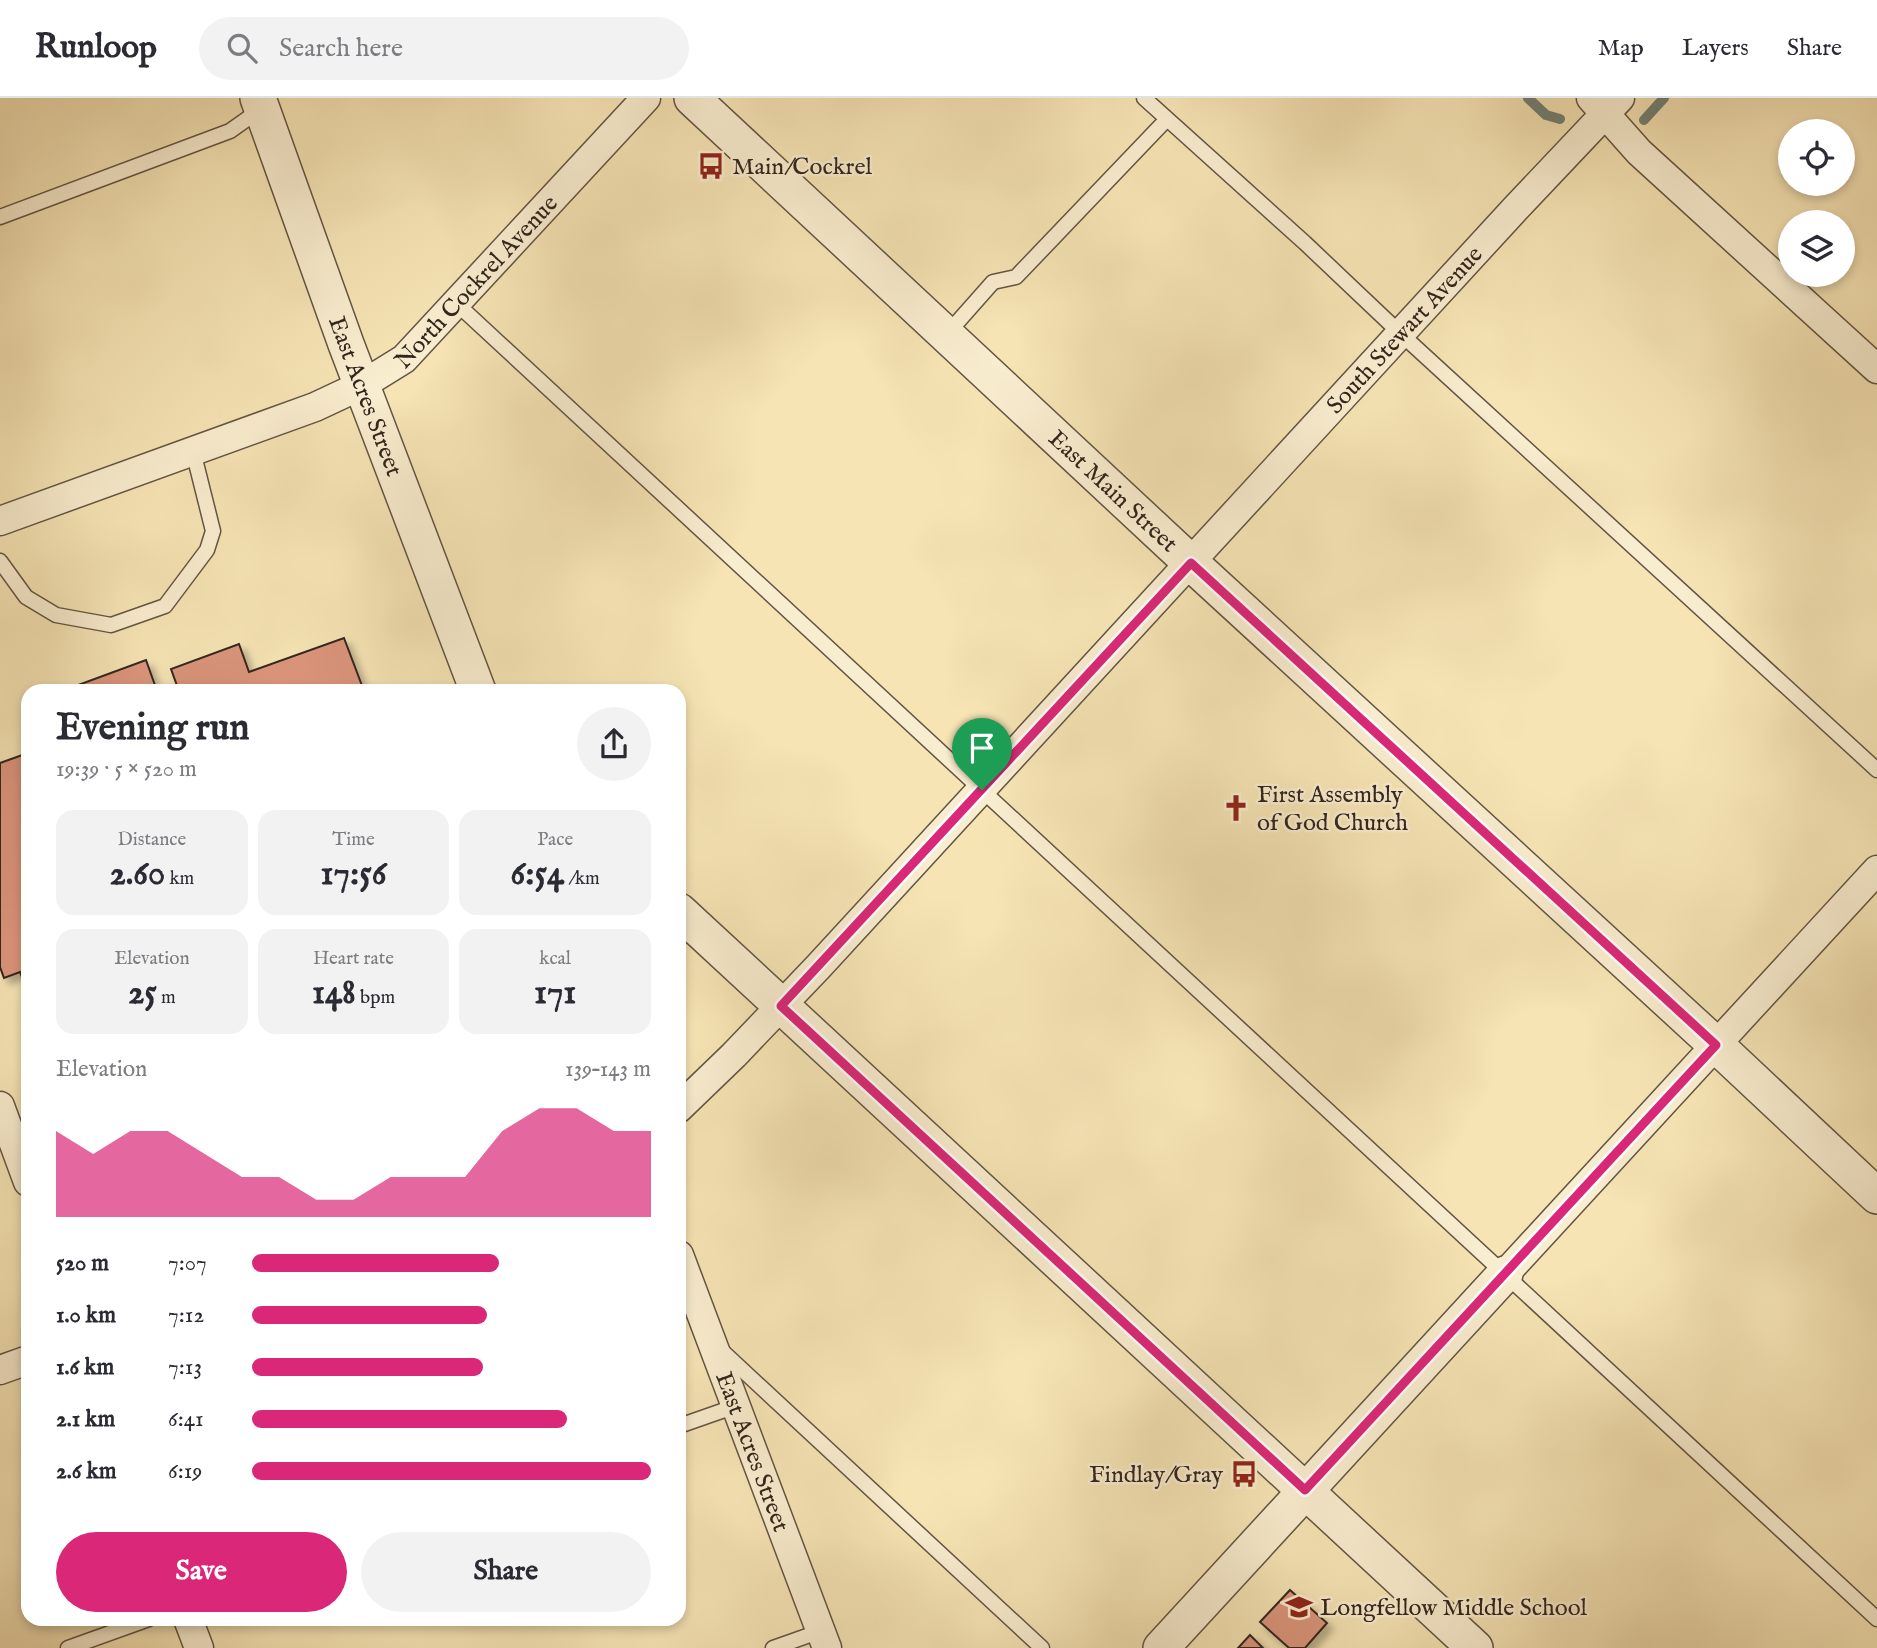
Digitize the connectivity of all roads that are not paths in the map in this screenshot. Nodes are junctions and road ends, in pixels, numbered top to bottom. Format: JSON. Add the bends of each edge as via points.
{"nodes":[{"id":1,"x":646,"y":98,"type":"edge"},
{"id":2,"x":692,"y":98,"type":"edge"},
{"id":3,"x":1144,"y":98,"type":"edge"},
{"id":4,"x":266,"y":102,"type":"edge"},
{"id":5,"x":1605,"y":103,"type":"edge"},
{"id":6,"x":1167,"y":119,"type":"junction"},
{"id":7,"x":0,"y":218,"type":"edge"},
{"id":8,"x":456,"y":303,"type":"junction"},
{"id":9,"x":1401,"y":334,"type":"junction"},
{"id":10,"x":946,"y":335,"type":"junction"},
{"id":11,"x":1877,"y":369,"type":"edge"},
{"id":12,"x":362,"y":385,"type":"junction"},
{"id":13,"x":194,"y":451,"type":"junction"},
{"id":14,"x":0,"y":521,"type":"edge"},
{"id":15,"x":0,"y":561,"type":"edge"},
{"id":16,"x":1191,"y":563,"type":"junction"},
{"id":17,"x":475,"y":684,"type":"edge"},
{"id":18,"x":1877,"y":770,"type":"edge"},
{"id":19,"x":982,"y":790,"type":"junction"},
{"id":20,"x":1877,"y":870,"type":"edge"},
{"id":21,"x":686,"y":918,"type":"edge"},
{"id":22,"x":781,"y":1006,"type":"junction"},
{"id":23,"x":1716,"y":1045,"type":"junction"},
{"id":24,"x":686,"y":1101,"type":"edge"},
{"id":25,"x":0,"y":1106,"type":"edge"},
{"id":26,"x":21,"y":1163,"type":"edge"},
{"id":27,"x":1877,"y":1196,"type":"edge"},
{"id":28,"x":686,"y":1273,"type":"edge"},
{"id":29,"x":1505,"y":1274,"type":"junction"},
{"id":30,"x":712,"y":1341,"type":"junction"},
{"id":31,"x":21,"y":1362,"type":"edge"},
{"id":32,"x":0,"y":1370,"type":"edge"},
{"id":33,"x":736,"y":1406,"type":"junction"},
{"id":34,"x":686,"y":1424,"type":"edge"},
{"id":35,"x":1305,"y":1490,"type":"junction"},
{"id":36,"x":1877,"y":1619,"type":"edge"},
{"id":37,"x":129,"y":1626,"type":"edge"},
{"id":38,"x":190,"y":1626,"type":"edge"},
{"id":39,"x":824,"y":1640,"type":"edge"},
{"id":40,"x":68,"y":1648,"type":"edge"},
{"id":41,"x":198,"y":1648,"type":"edge"},
{"id":42,"x":773,"y":1648,"type":"edge"},
{"id":43,"x":1042,"y":1648,"type":"edge"},
{"id":44,"x":1160,"y":1648,"type":"edge"},
{"id":45,"x":1475,"y":1648,"type":"edge"}],
"edges":[{"from":1,"to":8,"type":"street","name":"North Cockrel Avenue"},
{"from":2,"to":10,"type":"street","name":"East Main Street"},
{"from":3,"to":6,"type":"lane"},
{"from":4,"to":7,"type":"lane","via":[[230,131]]},
{"from":4,"to":12,"type":"street","name":"East Acres Street"},
{"from":5,"to":9,"type":"street","name":"South Stewart Avenue"},
{"from":5,"to":11,"type":"street","via":[[1639,152]]},
{"from":6,"to":9,"type":"lane"},
{"from":6,"to":10,"type":"lane","via":[[1016,277],[993,282]]},
{"from":8,"to":12,"type":"street","name":"North Cockrel Avenue","via":[[404,359]]},
{"from":8,"to":19,"type":"lane"},
{"from":9,"to":16,"type":"street","name":"South Stewart Avenue"},
{"from":9,"to":18,"type":"lane"},
{"from":10,"to":16,"type":"street","name":"East Main Street"},
{"from":12,"to":13,"type":"street","name":"North Cockrel Avenue"},
{"from":12,"to":17,"type":"street","name":"East Acres Street"},
{"from":13,"to":14,"type":"street","name":"North Cockrel Avenue"},
{"from":13,"to":15,"type":"lane","via":[[213,531],[207,550],[165,606],[111,625],[56,615],[26,597]]},
{"from":16,"to":19,"type":"street","name":"South Stewart Avenue"},
{"from":16,"to":23,"type":"street","name":"East Main Street"},
{"from":19,"to":22,"type":"street","name":"South Stewart Avenue"},
{"from":19,"to":29,"type":"lane"},
{"from":20,"to":23,"type":"street"},
{"from":21,"to":22,"type":"street"},
{"from":22,"to":24,"type":"street","name":"South Stewart Avenue"},
{"from":22,"to":35,"type":"street"},
{"from":23,"to":27,"type":"street","name":"East Main Street"},
{"from":23,"to":29,"type":"street"},
{"from":25,"to":26,"type":"street"},
{"from":28,"to":30,"type":"street","name":"East Acres Street"},
{"from":29,"to":35,"type":"street"},
{"from":29,"to":36,"type":"lane"},
{"from":30,"to":33,"type":"street","name":"East Acres Street"},
{"from":30,"to":43,"type":"lane"},
{"from":31,"to":32,"type":"street"},
{"from":33,"to":34,"type":"lane"},
{"from":33,"to":39,"type":"street","name":"East Acres Street"},
{"from":35,"to":44,"type":"street"},
{"from":35,"to":45,"type":"street"},
{"from":37,"to":40,"type":"lane"},
{"from":38,"to":41,"type":"street"},
{"from":39,"to":42,"type":"lane"}]}
